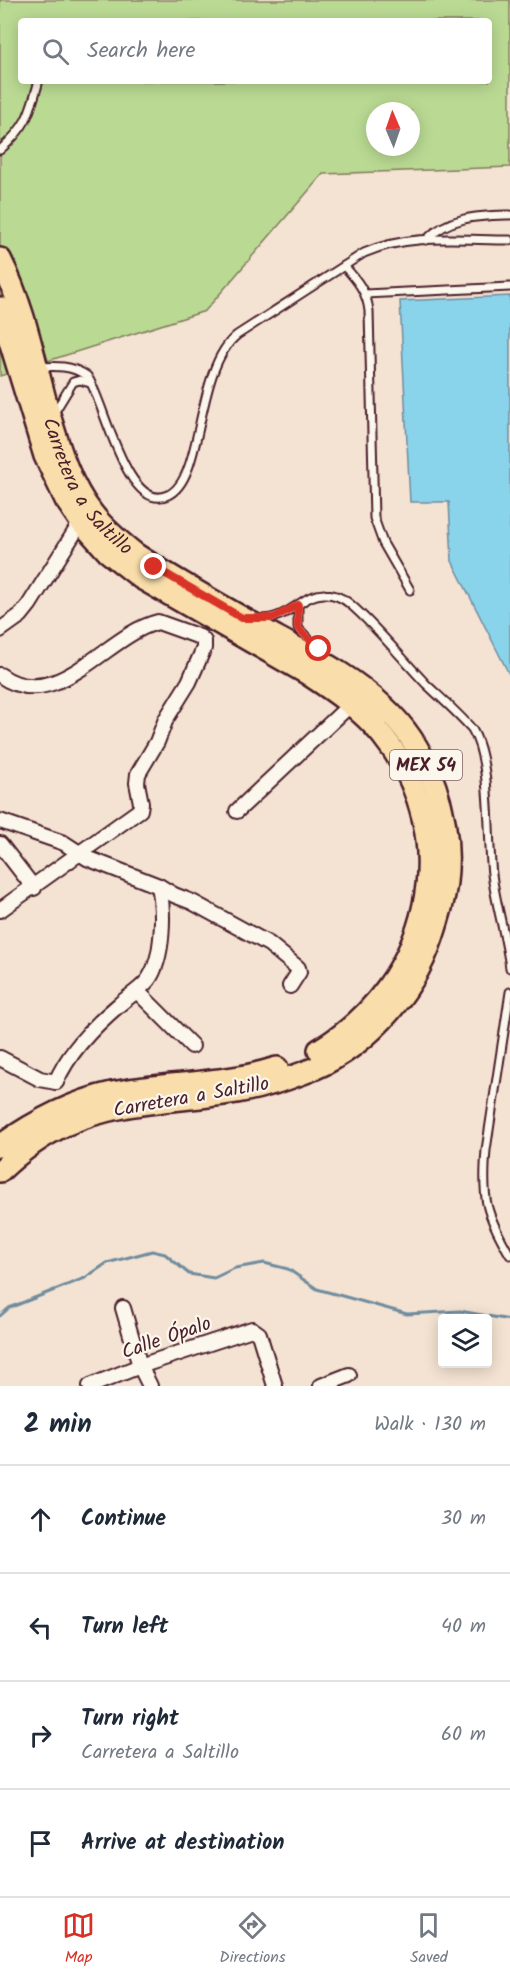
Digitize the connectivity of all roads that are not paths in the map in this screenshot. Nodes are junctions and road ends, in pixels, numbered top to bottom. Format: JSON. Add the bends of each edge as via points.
{"nodes":[{"id":1,"x":38,"y":84,"type":"dead end"},
{"id":2,"x":0,"y":150,"type":"edge"},
{"id":3,"x":510,"y":215,"type":"edge"},
{"id":4,"x":426,"y":240,"type":"junction"},
{"id":5,"x":510,"y":240,"type":"edge"},
{"id":6,"x":0,"y":259,"type":"edge"},
{"id":7,"x":344,"y":266,"type":"junction"},
{"id":8,"x":510,"y":287,"type":"edge"},
{"id":9,"x":365,"y":294,"type":"junction"},
{"id":10,"x":0,"y":308,"type":"edge"},
{"id":11,"x":36,"y":367,"type":"junction"},
{"id":12,"x":90,"y":383,"type":"junction"},
{"id":13,"x":51,"y":419,"type":"junction"},
{"id":14,"x":81,"y":522,"type":"junction"},
{"id":15,"x":411,"y":590,"type":"dead end"},
{"id":16,"x":298,"y":605,"type":"junction"},
{"id":17,"x":242,"y":618,"type":"junction"},
{"id":18,"x":0,"y":630,"type":"edge"},
{"id":19,"x":334,"y":669,"type":"junction"},
{"id":20,"x":0,"y":675,"type":"edge"},
{"id":21,"x":351,"y":704,"type":"junction"},
{"id":22,"x":237,"y":811,"type":"dead end"},
{"id":23,"x":0,"y":821,"type":"edge"},
{"id":24,"x":0,"y":844,"type":"edge"},
{"id":25,"x":79,"y":854,"type":"junction"},
{"id":26,"x":159,"y":886,"type":"junction"},
{"id":27,"x":34,"y":888,"type":"junction"},
{"id":28,"x":0,"y":910,"type":"edge"},
{"id":29,"x":510,"y":968,"type":"edge"},
{"id":30,"x":290,"y":986,"type":"dead end"},
{"id":31,"x":137,"y":991,"type":"junction"},
{"id":32,"x":510,"y":993,"type":"edge"},
{"id":33,"x":192,"y":1046,"type":"dead end"},
{"id":34,"x":0,"y":1059,"type":"edge"},
{"id":35,"x":57,"y":1082,"type":"junction"},
{"id":36,"x":65,"y":1108,"type":"junction"},
{"id":37,"x":0,"y":1146,"type":"edge"},
{"id":38,"x":0,"y":1171,"type":"edge"},
{"id":39,"x":510,"y":1255,"type":"edge"},
{"id":40,"x":123,"y":1308,"type":"dead end"},
{"id":41,"x":140,"y":1366,"type":"junction"},
{"id":42,"x":349,"y":1375,"type":"dead end"},
{"id":43,"x":90,"y":1386,"type":"edge"},
{"id":44,"x":150,"y":1386,"type":"edge"},
{"id":45,"x":276,"y":1386,"type":"edge"},
{"id":46,"x":321,"y":1386,"type":"edge"}],
"edges":[{"from":1,"to":2,"type":"lane","via":[[28,117],[17,135]]},
{"from":3,"to":4,"type":"lane","via":[[461,219],[442,226]]},
{"from":4,"to":5,"type":"lane"},
{"from":4,"to":7,"type":"lane","via":[[379,246]]},
{"from":6,"to":11,"type":"main road","name":"Carretera a Saltillo","number":"MEX 54","via":[[20,306]]},
{"from":7,"to":9,"type":"lane"},
{"from":7,"to":12,"type":"lane","via":[[237,335],[224,348],[211,378],[191,462],[184,479],[167,496],[150,494],[134,480]]},
{"from":8,"to":9,"type":"lane"},
{"from":9,"to":15,"type":"lane","via":[[369,311],[374,518],[382,543]]},
{"from":10,"to":14,"type":"main road","name":"Carretera a Saltillo","number":"MEX 54","via":[[45,456]]},
{"from":11,"to":12,"type":"lane","via":[[75,369],[87,376]]},
{"from":11,"to":13,"type":"main road","name":"Carretera a Saltillo","number":"MEX 54"},
{"from":12,"to":13,"type":"lane","via":[[73,382]]},
{"from":13,"to":17,"type":"main road","name":"Carretera a Saltillo","number":"MEX 54","via":[[68,471],[106,529],[135,555]]},
{"from":14,"to":18,"type":"street","via":[[29,605]]},
{"from":14,"to":21,"type":"main road","name":"Carretera a Saltillo","number":"MEX 54","via":[[108,552],[141,578],[308,674]]},
{"from":16,"to":17,"type":"lane","via":[[273,618]]},
{"from":16,"to":19,"type":"lane","via":[[298,628]]},
{"from":16,"to":29,"type":"lane","via":[[310,597],[326,594],[350,604],[460,715],[477,738],[483,762],[496,907]]},
{"from":17,"to":19,"type":"main road","name":"Carretera a Saltillo","number":"MEX 54"},
{"from":19,"to":38,"type":"main road","name":"Carretera a Saltillo","number":"MEX 54","via":[[385,707],[400,724],[425,762],[444,818],[447,859],[443,903],[429,947],[400,996],[364,1037],[305,1073],[237,1092],[97,1113],[64,1125]]},
{"from":20,"to":25,"type":"street","via":[[26,687],[58,681],[155,623],[162,622],[200,637],[205,645],[138,774],[140,810]]},
{"from":21,"to":22,"type":"street"},
{"from":21,"to":36,"type":"main road","name":"Carretera a Saltillo","number":"MEX 54","via":[[384,737],[405,771],[421,809],[427,839],[426,903],[413,943],[389,986],[353,1026],[297,1061],[233,1077],[113,1093]]},
{"from":23,"to":25,"type":"street","via":[[64,843]]},
{"from":24,"to":27,"type":"street"},
{"from":25,"to":26,"type":"street"},
{"from":25,"to":27,"type":"street"},
{"from":26,"to":30,"type":"street","via":[[285,955],[299,970]]},
{"from":26,"to":31,"type":"street","via":[[162,912],[157,956],[148,979]]},
{"from":27,"to":28,"type":"street"},
{"from":31,"to":33,"type":"street"},
{"from":31,"to":35,"type":"street","via":[[119,1004],[73,1052]]},
{"from":32,"to":39,"type":"lane","via":[[484,1175],[488,1211]]},
{"from":34,"to":35,"type":"street","via":[[40,1079]]},
{"from":35,"to":36,"type":"street"},
{"from":36,"to":37,"type":"main road","name":"Carretera a Saltillo","number":"MEX 54"},
{"from":40,"to":41,"type":"street"},
{"from":41,"to":43,"type":"street","name":"Calle Ópalo"},
{"from":41,"to":44,"type":"street"},
{"from":41,"to":45,"type":"street","name":"Calle Ópalo","via":[[249,1329],[259,1334]]},
{"from":42,"to":46,"type":"street"}]}
